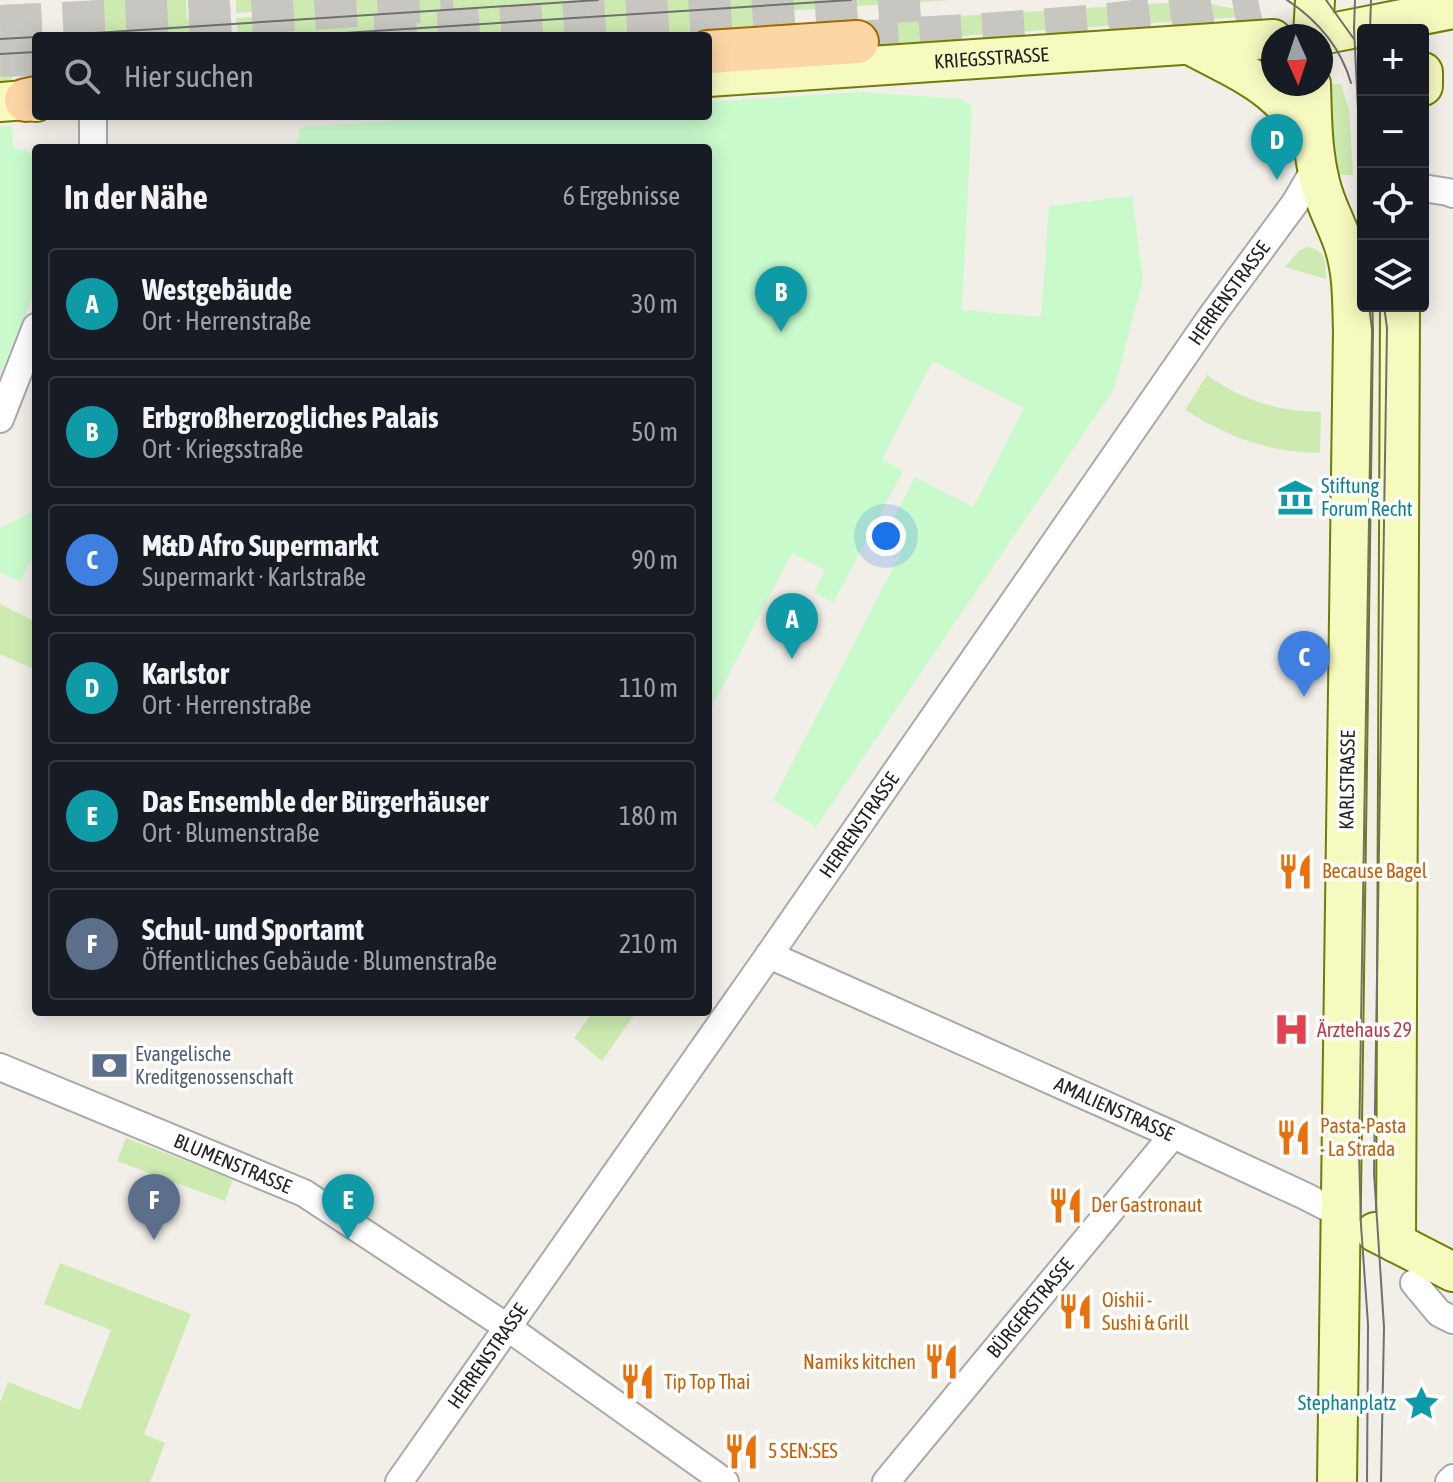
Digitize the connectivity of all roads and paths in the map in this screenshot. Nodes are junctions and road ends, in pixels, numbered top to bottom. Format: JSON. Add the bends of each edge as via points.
{"nodes":[{"id":1,"x":1315,"y":0,"type":"edge"},
{"id":2,"x":1453,"y":9,"type":"edge"},
{"id":3,"x":1416,"y":15,"type":"edge"},
{"id":4,"x":1314,"y":24,"type":"edge"},
{"id":5,"x":1333,"y":32,"type":"edge"},
{"id":6,"x":1261,"y":40,"type":"edge"},
{"id":7,"x":857,"y":42,"type":"tunnel mouth"},
{"id":8,"x":1190,"y":45,"type":"junction"},
{"id":9,"x":712,"y":52,"type":"edge"},
{"id":10,"x":712,"y":77,"type":"edge"},
{"id":11,"x":1312,"y":96,"type":"edge"},
{"id":12,"x":93,"y":120,"type":"edge"},
{"id":13,"x":93,"y":144,"type":"edge"},
{"id":14,"x":1315,"y":157,"type":"junction"},
{"id":15,"x":1429,"y":189,"type":"edge"},
{"id":16,"x":1453,"y":194,"type":"edge"},
{"id":17,"x":1400,"y":312,"type":"edge"},
{"id":18,"x":32,"y":337,"type":"edge"},
{"id":19,"x":0,"y":419,"type":"edge"},
{"id":20,"x":769,"y":955,"type":"junction"},
{"id":21,"x":0,"y":1067,"type":"edge"},
{"id":22,"x":1173,"y":1135,"type":"junction"},
{"id":23,"x":1340,"y":1214,"type":"junction"},
{"id":24,"x":1396,"y":1243,"type":"junction"},
{"id":25,"x":1453,"y":1272,"type":"edge"},
{"id":26,"x":1414,"y":1283,"type":"dead end"},
{"id":27,"x":1453,"y":1320,"type":"edge"},
{"id":28,"x":507,"y":1327,"type":"junction"},
{"id":29,"x":1453,"y":1478,"type":"edge"},
{"id":30,"x":399,"y":1482,"type":"edge"},
{"id":31,"x":725,"y":1482,"type":"edge"},
{"id":32,"x":886,"y":1482,"type":"edge"},
{"id":33,"x":1337,"y":1482,"type":"edge"},
{"id":34,"x":1449,"y":1482,"type":"edge"}],
"edges":[{"from":1,"to":4,"type":"main road"},
{"from":2,"to":3,"type":"main road"},
{"from":3,"to":5,"type":"main road"},
{"from":6,"to":8,"type":"main road","name":"KRIEGSSTRASSE"},
{"from":7,"to":9,"type":"main road"},
{"from":8,"to":10,"type":"main road","name":"KRIEGSSTRASSE"},
{"from":8,"to":14,"type":"main road","via":[[1268,88],[1305,128]]},
{"from":11,"to":14,"type":"main road","name":"KARLSTRASSE"},
{"from":12,"to":13,"type":"street"},
{"from":14,"to":20,"type":"street","name":"HERRENSTRASSE","via":[[1300,196]]},
{"from":14,"to":23,"type":"main road","name":"KARLSTRASSE","via":[[1351,275],[1353,331]]},
{"from":15,"to":16,"type":"street"},
{"from":17,"to":24,"type":"main road"},
{"from":18,"to":19,"type":"street"},
{"from":20,"to":22,"type":"street","name":"AMALIENSTRASSE"},
{"from":20,"to":28,"type":"street","name":"HERRENSTRASSE"},
{"from":21,"to":28,"type":"street","name":"BLUMENSTRASSE","via":[[304,1193]]},
{"from":22,"to":23,"type":"street","name":"AMALIENSTRASSE"},
{"from":22,"to":32,"type":"street","name":"BÜRGERSTRASSE"},
{"from":23,"to":24,"type":"main road","name":"AMALIENSTRASSE"},
{"from":23,"to":33,"type":"main road","name":"KARLSTRASSE"},
{"from":24,"to":25,"type":"main road","name":"AMALIENSTRASSE"},
{"from":26,"to":27,"type":"street","via":[[1439,1313]]},
{"from":28,"to":30,"type":"street","name":"HERRENSTRASSE"},
{"from":28,"to":31,"type":"street","name":"BLUMENSTRASSE"},
{"from":29,"to":34,"type":"street"}]}
